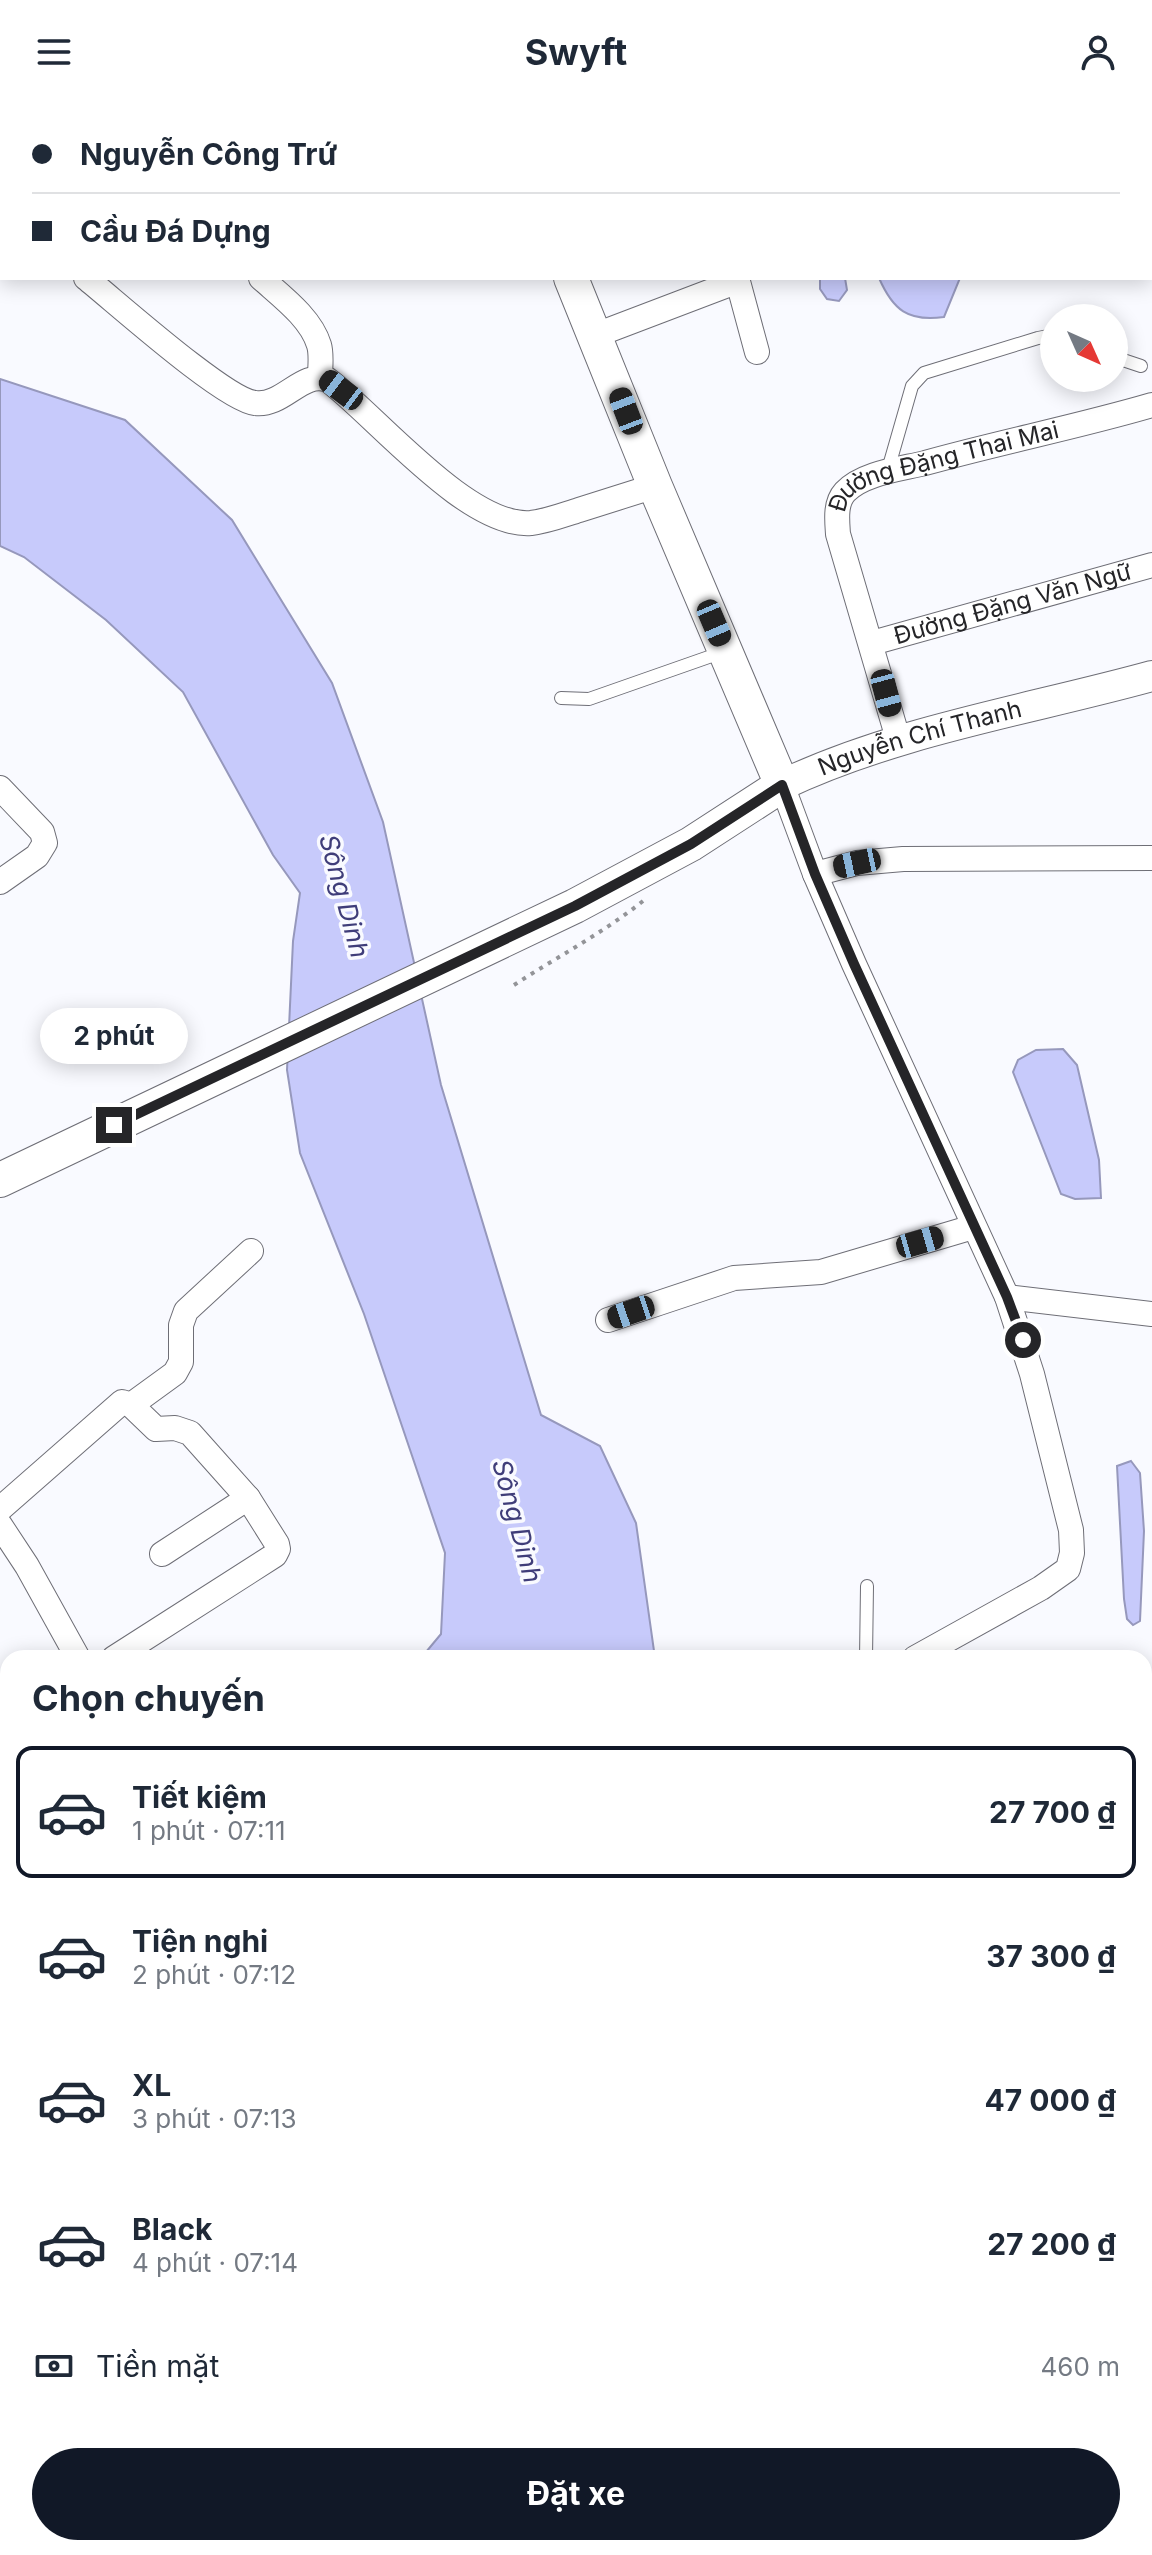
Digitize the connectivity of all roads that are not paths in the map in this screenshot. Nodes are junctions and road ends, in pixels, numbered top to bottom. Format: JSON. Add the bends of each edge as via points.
{"nodes":[{"id":1,"x":88,"y":280,"type":"edge"},
{"id":2,"x":263,"y":280,"type":"edge"},
{"id":3,"x":572,"y":280,"type":"edge"},
{"id":4,"x":737,"y":280,"type":"edge"},
{"id":5,"x":596,"y":335,"type":"junction"},
{"id":6,"x":1040,"y":338,"type":"edge"},
{"id":7,"x":757,"y":352,"type":"dead end"},
{"id":8,"x":1128,"y":362,"type":"edge"},
{"id":9,"x":1141,"y":366,"type":"dead end"},
{"id":10,"x":320,"y":377,"type":"junction"},
{"id":11,"x":1152,"y":405,"type":"edge"},
{"id":12,"x":887,"y":473,"type":"junction"},
{"id":13,"x":655,"y":486,"type":"junction"},
{"id":14,"x":1152,"y":565,"type":"edge"},
{"id":15,"x":872,"y":643,"type":"junction"},
{"id":16,"x":726,"y":651,"type":"junction"},
{"id":17,"x":1152,"y":676,"type":"edge"},
{"id":18,"x":561,"y":698,"type":"dead end"},
{"id":19,"x":899,"y":742,"type":"junction"},
{"id":20,"x":782,"y":785,"type":"junction"},
{"id":21,"x":0,"y":788,"type":"edge"},
{"id":22,"x":1152,"y":858,"type":"edge"},
{"id":23,"x":815,"y":874,"type":"junction"},
{"id":24,"x":0,"y":882,"type":"edge"},
{"id":25,"x":0,"y":1180,"type":"edge"},
{"id":26,"x":973,"y":1227,"type":"junction"},
{"id":27,"x":251,"y":1251,"type":"dead end"},
{"id":28,"x":1007,"y":1297,"type":"junction"},
{"id":29,"x":1152,"y":1314,"type":"edge"},
{"id":30,"x":608,"y":1320,"type":"dead end"},
{"id":31,"x":131,"y":1405,"type":"junction"},
{"id":32,"x":248,"y":1498,"type":"junction"},
{"id":33,"x":0,"y":1509,"type":"edge"},
{"id":34,"x":0,"y":1525,"type":"edge"},
{"id":35,"x":162,"y":1554,"type":"dead end"},
{"id":36,"x":867,"y":1586,"type":"dead end"},
{"id":37,"x":74,"y":1650,"type":"edge"},
{"id":38,"x":127,"y":1650,"type":"edge"},
{"id":39,"x":866,"y":1650,"type":"edge"},
{"id":40,"x":929,"y":1650,"type":"edge"}],
"edges":[{"from":1,"to":10,"type":"street","via":[[241,399],[266,404]]},
{"from":2,"to":10,"type":"street","via":[[314,334],[320,347]]},
{"from":3,"to":5,"type":"main road"},
{"from":4,"to":5,"type":"street"},
{"from":4,"to":7,"type":"street"},
{"from":5,"to":13,"type":"main road"},
{"from":6,"to":12,"type":"lane","via":[[924,373],[912,386]]},
{"from":8,"to":9,"type":"lane"},
{"from":10,"to":13,"type":"street","via":[[341,390],[409,455],[502,519],[549,520]]},
{"from":11,"to":12,"type":"street","name":"Đường Đặng Thai Mai"},
{"from":12,"to":15,"type":"street","name":"Đường Đặng Thai Mai","via":[[846,491],[837,517]]},
{"from":13,"to":16,"type":"main road"},
{"from":14,"to":15,"type":"street","name":"Đường Đặng Văn Ngữ"},
{"from":15,"to":19,"type":"street","name":"Đường Đặng Thai Mai"},
{"from":16,"to":18,"type":"lane","via":[[589,699]]},
{"from":16,"to":20,"type":"main road"},
{"from":17,"to":19,"type":"street","name":"Nguyễn Chí Thanh"},
{"from":19,"to":20,"type":"street","name":"Nguyễn Chí Thanh"},
{"from":20,"to":23,"type":"street"},
{"from":20,"to":25,"type":"main road","name":"Nguyễn Chí Thanh","via":[[693,852]]},
{"from":21,"to":24,"type":"street","via":[[42,832],[45,843],[37,856]]},
{"from":22,"to":23,"type":"street","via":[[903,859]]},
{"from":23,"to":26,"type":"street"},
{"from":26,"to":28,"type":"street"},
{"from":26,"to":30,"type":"street","via":[[821,1272],[734,1278]]},
{"from":27,"to":31,"type":"street","via":[[186,1311],[175,1373]]},
{"from":28,"to":29,"type":"street"},
{"from":28,"to":40,"type":"street","via":[[1026,1351],[1071,1530],[1071,1561],[1041,1588]]},
{"from":31,"to":32,"type":"street","via":[[156,1429],[190,1433]]},
{"from":31,"to":33,"type":"street","via":[[116,1405]]},
{"from":32,"to":35,"type":"street"},
{"from":32,"to":38,"type":"street","via":[[277,1544],[275,1555]]},
{"from":34,"to":37,"type":"street"},
{"from":36,"to":39,"type":"lane"}]}
